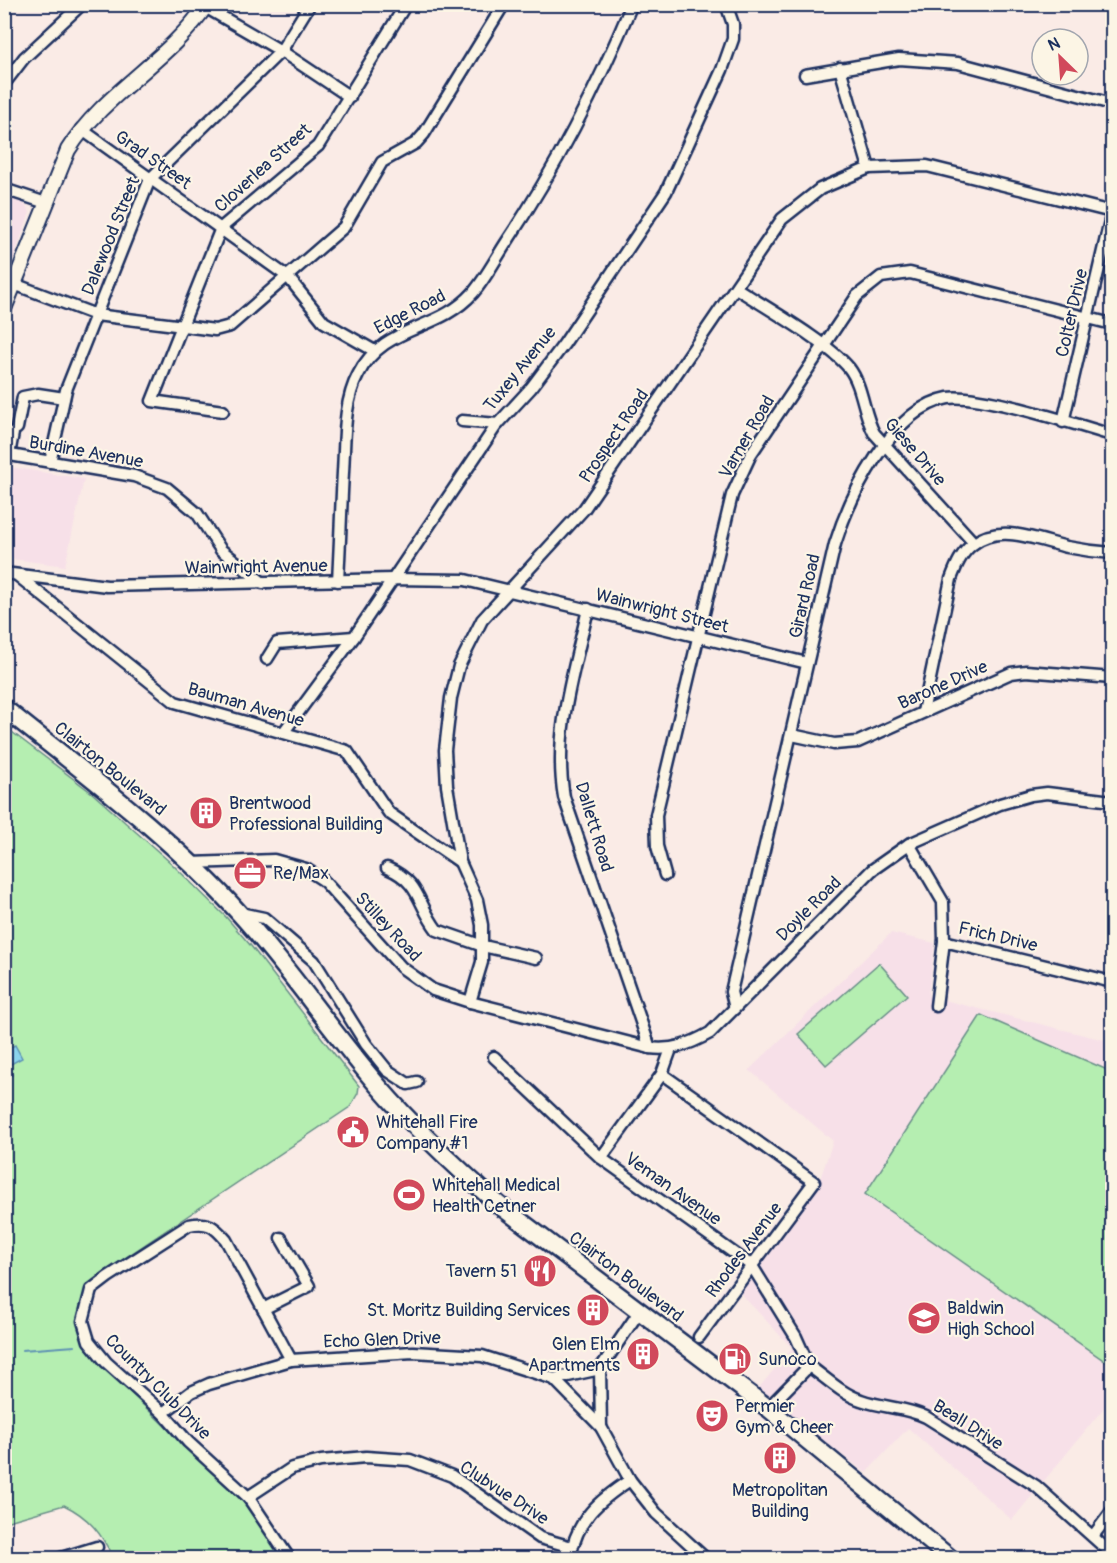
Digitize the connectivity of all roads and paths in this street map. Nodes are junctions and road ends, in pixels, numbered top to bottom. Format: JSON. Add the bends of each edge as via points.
{"nodes":[{"id":1,"x":82,"y":4,"type":"edge"},
{"id":2,"x":310,"y":4,"type":"edge"},
{"id":3,"x":405,"y":4,"type":"edge"},
{"id":4,"x":504,"y":4,"type":"edge"},
{"id":5,"x":632,"y":4,"type":"edge"},
{"id":6,"x":726,"y":4,"type":"edge"},
{"id":7,"x":202,"y":5,"type":"edge"},
{"id":8,"x":281,"y":51,"type":"junction"},
{"id":9,"x":840,"y":68,"type":"junction"},
{"id":10,"x":805,"y":75,"type":"dead end"},
{"id":11,"x":5,"y":81,"type":"edge"},
{"id":12,"x":350,"y":97,"type":"junction"},
{"id":13,"x":1113,"y":104,"type":"edge"},
{"id":14,"x":81,"y":129,"type":"junction"},
{"id":15,"x":868,"y":168,"type":"junction"},
{"id":16,"x":150,"y":179,"type":"junction"},
{"id":17,"x":4,"y":189,"type":"edge"},
{"id":18,"x":46,"y":203,"type":"junction"},
{"id":19,"x":1112,"y":212,"type":"edge"},
{"id":20,"x":220,"y":228,"type":"junction"},
{"id":21,"x":288,"y":277,"type":"junction"},
{"id":22,"x":14,"y":284,"type":"junction"},
{"id":23,"x":735,"y":288,"type":"junction"},
{"id":24,"x":4,"y":309,"type":"edge"},
{"id":25,"x":96,"y":315,"type":"junction"},
{"id":26,"x":1088,"y":318,"type":"junction"},
{"id":27,"x":1113,"y":324,"type":"edge"},
{"id":28,"x":182,"y":326,"type":"junction"},
{"id":29,"x":823,"y":346,"type":"junction"},
{"id":30,"x":373,"y":350,"type":"junction"},
{"id":31,"x":64,"y":399,"type":"junction"},
{"id":32,"x":223,"y":411,"type":"dead end"},
{"id":33,"x":462,"y":421,"type":"dead end"},
{"id":34,"x":1063,"y":422,"type":"junction"},
{"id":35,"x":498,"y":424,"type":"junction"},
{"id":36,"x":1113,"y":435,"type":"edge"},
{"id":37,"x":885,"y":446,"type":"junction"},
{"id":38,"x":7,"y":455,"type":"edge"},
{"id":39,"x":50,"y":462,"type":"junction"},
{"id":40,"x":974,"y":543,"type":"junction"},
{"id":41,"x":1113,"y":554,"type":"edge"},
{"id":42,"x":4,"y":573,"type":"edge"},
{"id":43,"x":17,"y":575,"type":"junction"},
{"id":44,"x":393,"y":579,"type":"junction"},
{"id":45,"x":338,"y":581,"type":"junction"},
{"id":46,"x":263,"y":583,"type":"junction"},
{"id":47,"x":509,"y":589,"type":"junction"},
{"id":48,"x":588,"y":609,"type":"junction"},
{"id":49,"x":354,"y":637,"type":"junction"},
{"id":50,"x":700,"y":638,"type":"junction"},
{"id":51,"x":267,"y":659,"type":"dead end"},
{"id":52,"x":807,"y":663,"type":"junction"},
{"id":53,"x":1113,"y":678,"type":"edge"},
{"id":54,"x":4,"y":708,"type":"edge"},
{"id":55,"x":923,"y":712,"type":"junction"},
{"id":56,"x":283,"y":733,"type":"junction"},
{"id":57,"x":792,"y":735,"type":"junction"},
{"id":58,"x":1113,"y":801,"type":"edge"},
{"id":59,"x":909,"y":844,"type":"junction"},
{"id":60,"x":460,"y":862,"type":"junction"},
{"id":61,"x":191,"y":863,"type":"junction"},
{"id":62,"x":387,"y":868,"type":"dead end"},
{"id":63,"x":665,"y":875,"type":"dead end"},
{"id":64,"x":239,"y":913,"type":"junction"},
{"id":65,"x":944,"y":941,"type":"junction"},
{"id":66,"x":483,"y":945,"type":"junction"},
{"id":67,"x":536,"y":958,"type":"dead end"},
{"id":68,"x":1113,"y":982,"type":"edge"},
{"id":69,"x":470,"y":1002,"type":"junction"},
{"id":70,"x":936,"y":1006,"type":"dead end"},
{"id":71,"x":735,"y":1008,"type":"junction"},
{"id":72,"x":650,"y":1048,"type":"junction"},
{"id":73,"x":670,"y":1049,"type":"junction"},
{"id":74,"x":494,"y":1057,"type":"dead end"},
{"id":75,"x":662,"y":1074,"type":"junction"},
{"id":76,"x":417,"y":1082,"type":"dead end"},
{"id":77,"x":601,"y":1158,"type":"junction"},
{"id":78,"x":281,"y":1238,"type":"dead end"},
{"id":79,"x":752,"y":1266,"type":"junction"},
{"id":80,"x":263,"y":1309,"type":"junction"},
{"id":81,"x":639,"y":1312,"type":"junction"},
{"id":82,"x":699,"y":1337,"type":"dead end"},
{"id":83,"x":291,"y":1360,"type":"junction"},
{"id":84,"x":809,"y":1366,"type":"junction"},
{"id":85,"x":600,"y":1369,"type":"junction"},
{"id":86,"x":554,"y":1378,"type":"junction"},
{"id":87,"x":768,"y":1408,"type":"junction"},
{"id":88,"x":163,"y":1413,"type":"junction"},
{"id":89,"x":602,"y":1427,"type":"junction"},
{"id":90,"x":630,"y":1480,"type":"junction"},
{"id":91,"x":248,"y":1497,"type":"junction"},
{"id":92,"x":1113,"y":1511,"type":"edge"},
{"id":93,"x":1093,"y":1536,"type":"junction"},
{"id":94,"x":97,"y":1547,"type":"dead end"},
{"id":95,"x":572,"y":1547,"type":"junction"},
{"id":96,"x":1113,"y":1554,"type":"edge"},
{"id":97,"x":62,"y":1558,"type":"edge"},
{"id":98,"x":289,"y":1558,"type":"edge"},
{"id":99,"x":570,"y":1558,"type":"edge"},
{"id":100,"x":705,"y":1558,"type":"edge"},
{"id":101,"x":950,"y":1558,"type":"edge"}],
"edges":[{"from":1,"to":11,"type":"street"},
{"from":2,"to":8,"type":"street","name":"Dalewood Street"},
{"from":3,"to":12,"type":"street","name":"Cloverlea Street"},
{"from":4,"to":21,"type":"street","via":[[424,134],[416,143],[382,162],[344,227]]},
{"from":5,"to":30,"type":"street","name":"Edge Road","via":[[607,64],[539,194],[473,292],[444,317],[402,332]]},
{"from":6,"to":35,"type":"street","name":"Tuxey Avenue","via":[[733,39],[723,70],[666,192],[542,375]]},
{"from":7,"to":8,"type":"street"},
{"from":7,"to":14,"type":"main road","via":[[188,30]]},
{"from":8,"to":12,"type":"street"},
{"from":8,"to":16,"type":"street","name":"Dalewood Street"},
{"from":9,"to":10,"type":"street"},
{"from":9,"to":13,"type":"street","via":[[899,59],[958,63]]},
{"from":9,"to":15,"type":"street"},
{"from":12,"to":20,"type":"street","name":"Cloverlea Street","via":[[318,146]]},
{"from":14,"to":16,"type":"street","name":"Grad Street"},
{"from":14,"to":18,"type":"main road"},
{"from":15,"to":19,"type":"street","name":"Prospect Road","via":[[927,166]]},
{"from":15,"to":23,"type":"street","name":"Prospect Road","via":[[820,189],[782,219]]},
{"from":16,"to":20,"type":"street","name":"Grad Street"},
{"from":16,"to":25,"type":"street","name":"Dalewood Street"},
{"from":17,"to":18,"type":"street"},
{"from":18,"to":22,"type":"main road"},
{"from":19,"to":26,"type":"street","name":"Colter Drive"},
{"from":20,"to":21,"type":"street","name":"Grad Street"},
{"from":20,"to":28,"type":"street","name":"Cloverlea Street"},
{"from":21,"to":28,"type":"street","via":[[230,326],[215,330]]},
{"from":21,"to":30,"type":"street","name":"Grad Street","via":[[324,322]]},
{"from":22,"to":24,"type":"main road"},
{"from":22,"to":25,"type":"street"},
{"from":23,"to":29,"type":"street","name":"Giese Drive"},
{"from":23,"to":47,"type":"street","name":"Prospect Road","via":[[574,523]]},
{"from":25,"to":28,"type":"street"},
{"from":25,"to":31,"type":"street","name":"Dalewood Street"},
{"from":26,"to":27,"type":"street","name":"Varner Road"},
{"from":26,"to":29,"type":"street","name":"Varner Road","via":[[925,276],[894,274],[881,277],[857,296]]},
{"from":26,"to":34,"type":"street","name":"Colter Drive"},
{"from":28,"to":32,"type":"street","name":"Cloverlea Street","via":[[152,401]]},
{"from":29,"to":37,"type":"street","name":"Giese Drive","via":[[848,367],[856,380],[867,420]]},
{"from":29,"to":50,"type":"street","name":"Varner Road","via":[[740,475],[732,495]]},
{"from":30,"to":45,"type":"street","name":"Edge Road","via":[[350,394]]},
{"from":31,"to":38,"type":"street","via":[[38,394],[23,397]]},
{"from":31,"to":39,"type":"street","name":"Dalewood Street"},
{"from":33,"to":35,"type":"street"},
{"from":34,"to":36,"type":"street","name":"Girard Road"},
{"from":34,"to":37,"type":"street","name":"Girard Road","via":[[986,402],[950,398],[934,402],[908,418]]},
{"from":35,"to":44,"type":"street","name":"Tuxey Avenue"},
{"from":37,"to":40,"type":"street","name":"Giese Drive"},
{"from":37,"to":52,"type":"street","name":"Girard Road","via":[[842,521]]},
{"from":38,"to":39,"type":"street","name":"Burdine Avenue"},
{"from":39,"to":46,"type":"street","name":"Burdine Avenue","via":[[134,476],[167,488],[197,513],[221,550]]},
{"from":40,"to":41,"type":"street","via":[[1010,534]]},
{"from":40,"to":55,"type":"street","via":[[951,579]]},
{"from":42,"to":43,"type":"street","name":"Wainwright Avenue"},
{"from":43,"to":46,"type":"street","name":"Wainwright Avenue","via":[[107,586]]},
{"from":43,"to":56,"type":"street","name":"Bauman Avenue","via":[[175,702]]},
{"from":44,"to":45,"type":"street","name":"Wainwright Avenue"},
{"from":44,"to":47,"type":"street","name":"Wainwright Avenue","via":[[465,580]]},
{"from":44,"to":49,"type":"street","name":"Tuxey Avenue"},
{"from":45,"to":46,"type":"street","name":"Wainwright Avenue"},
{"from":47,"to":48,"type":"street","name":"Wainwright Street"},
{"from":47,"to":60,"type":"street","name":"Prospect Road","via":[[482,620],[470,642],[451,698],[446,729],[447,786]]},
{"from":48,"to":50,"type":"street","name":"Wainwright Street"},
{"from":48,"to":72,"type":"street","name":"Dallett Road","via":[[562,726],[560,773],[564,796]]},
{"from":49,"to":51,"type":"street","via":[[277,643]]},
{"from":49,"to":56,"type":"street","name":"Tuxey Avenue"},
{"from":50,"to":52,"type":"street","name":"Wainwright Street"},
{"from":50,"to":63,"type":"street","name":"Varner Road","via":[[656,815],[657,846]]},
{"from":52,"to":57,"type":"street","name":"Girard Road"},
{"from":53,"to":55,"type":"street","name":"Barone Drive","via":[[1011,673]]},
{"from":54,"to":61,"type":"highway","name":"Clairton Boulevard"},
{"from":55,"to":57,"type":"street","name":"Barone Drive","via":[[846,745]]},
{"from":56,"to":60,"type":"street","name":"Bauman Avenue","via":[[347,751],[389,813]]},
{"from":57,"to":71,"type":"street","name":"Girard Road","via":[[731,992]]},
{"from":58,"to":59,"type":"street","name":"Doyle Road","via":[[1047,793],[1031,795],[1000,804]]},
{"from":59,"to":65,"type":"street","name":"Frich Drive","via":[[943,902]]},
{"from":59,"to":71,"type":"street","name":"Doyle Road","via":[[872,870]]},
{"from":60,"to":66,"type":"street","name":"Prospect Road","via":[[477,900]]},
{"from":61,"to":64,"type":"highway","name":"Clairton Boulevard"},
{"from":61,"to":69,"type":"street","name":"Stilley Road","via":[[274,860],[306,869],[323,880],[401,968],[433,990]]},
{"from":62,"to":66,"type":"street","via":[[412,884],[437,930]]},
{"from":64,"to":76,"type":"street","via":[[264,918],[314,961],[387,1070],[408,1084]]},
{"from":64,"to":81,"type":"highway","name":"Clairton Boulevard","via":[[379,1087],[422,1134],[499,1205]]},
{"from":65,"to":68,"type":"street","name":"Frich Drive"},
{"from":65,"to":70,"type":"street"},
{"from":66,"to":67,"type":"street"},
{"from":66,"to":69,"type":"street","name":"Prospect Road"},
{"from":69,"to":72,"type":"street","name":"Stilley Road"},
{"from":71,"to":73,"type":"street","name":"Doyle Road","via":[[710,1033]]},
{"from":72,"to":73,"type":"street","name":"Stilley Road"},
{"from":73,"to":75,"type":"street"},
{"from":74,"to":77,"type":"street","name":"Veman Avenue"},
{"from":75,"to":77,"type":"street"},
{"from":75,"to":79,"type":"street","name":"Rhodes Avenue","via":[[814,1182]]},
{"from":77,"to":79,"type":"street","name":"Veman Avenue"},
{"from":78,"to":80,"type":"street","via":[[309,1286]]},
{"from":79,"to":82,"type":"street","name":"Rhodes Avenue"},
{"from":79,"to":84,"type":"street","name":"Veman Avenue","via":[[796,1337]]},
{"from":80,"to":83,"type":"street","name":"Country Club Drive"},
{"from":80,"to":88,"type":"street","name":"Country Club Drive","via":[[226,1240],[215,1227],[202,1222],[189,1226],[92,1290],[83,1321],[89,1341],[106,1362]]},
{"from":81,"to":85,"type":"street"},
{"from":81,"to":87,"type":"highway","name":"Clairton Boulevard"},
{"from":83,"to":86,"type":"street","name":"Echo Glen Drive","via":[[413,1352],[482,1356]]},
{"from":83,"to":88,"type":"street","name":"Echo Glen Drive","via":[[209,1384]]},
{"from":84,"to":87,"type":"street"},
{"from":84,"to":93,"type":"street","name":"Beall Drive","via":[[847,1394],[926,1417],[1036,1486]]},
{"from":85,"to":86,"type":"street"},
{"from":85,"to":89,"type":"street"},
{"from":86,"to":89,"type":"street","name":"Echo Glen Drive"},
{"from":87,"to":101,"type":"highway","name":"Clairton Boulevard"},
{"from":88,"to":91,"type":"street","name":"Country Club Drive","via":[[188,1442]]},
{"from":89,"to":90,"type":"street","name":"Echo Glen Drive"},
{"from":90,"to":95,"type":"street","via":[[601,1500],[583,1522]]},
{"from":90,"to":100,"type":"street","name":"Echo Glen Drive","via":[[656,1513]]},
{"from":91,"to":95,"type":"street","name":"Clubvue Drive","via":[[292,1468],[311,1463],[366,1457],[410,1460],[452,1476],[540,1538]]},
{"from":91,"to":98,"type":"street","name":"Country Club Drive"},
{"from":92,"to":93,"type":"street"},
{"from":93,"to":96,"type":"street","name":"Beall Drive"},
{"from":94,"to":97,"type":"street"},
{"from":95,"to":99,"type":"street"}]}
